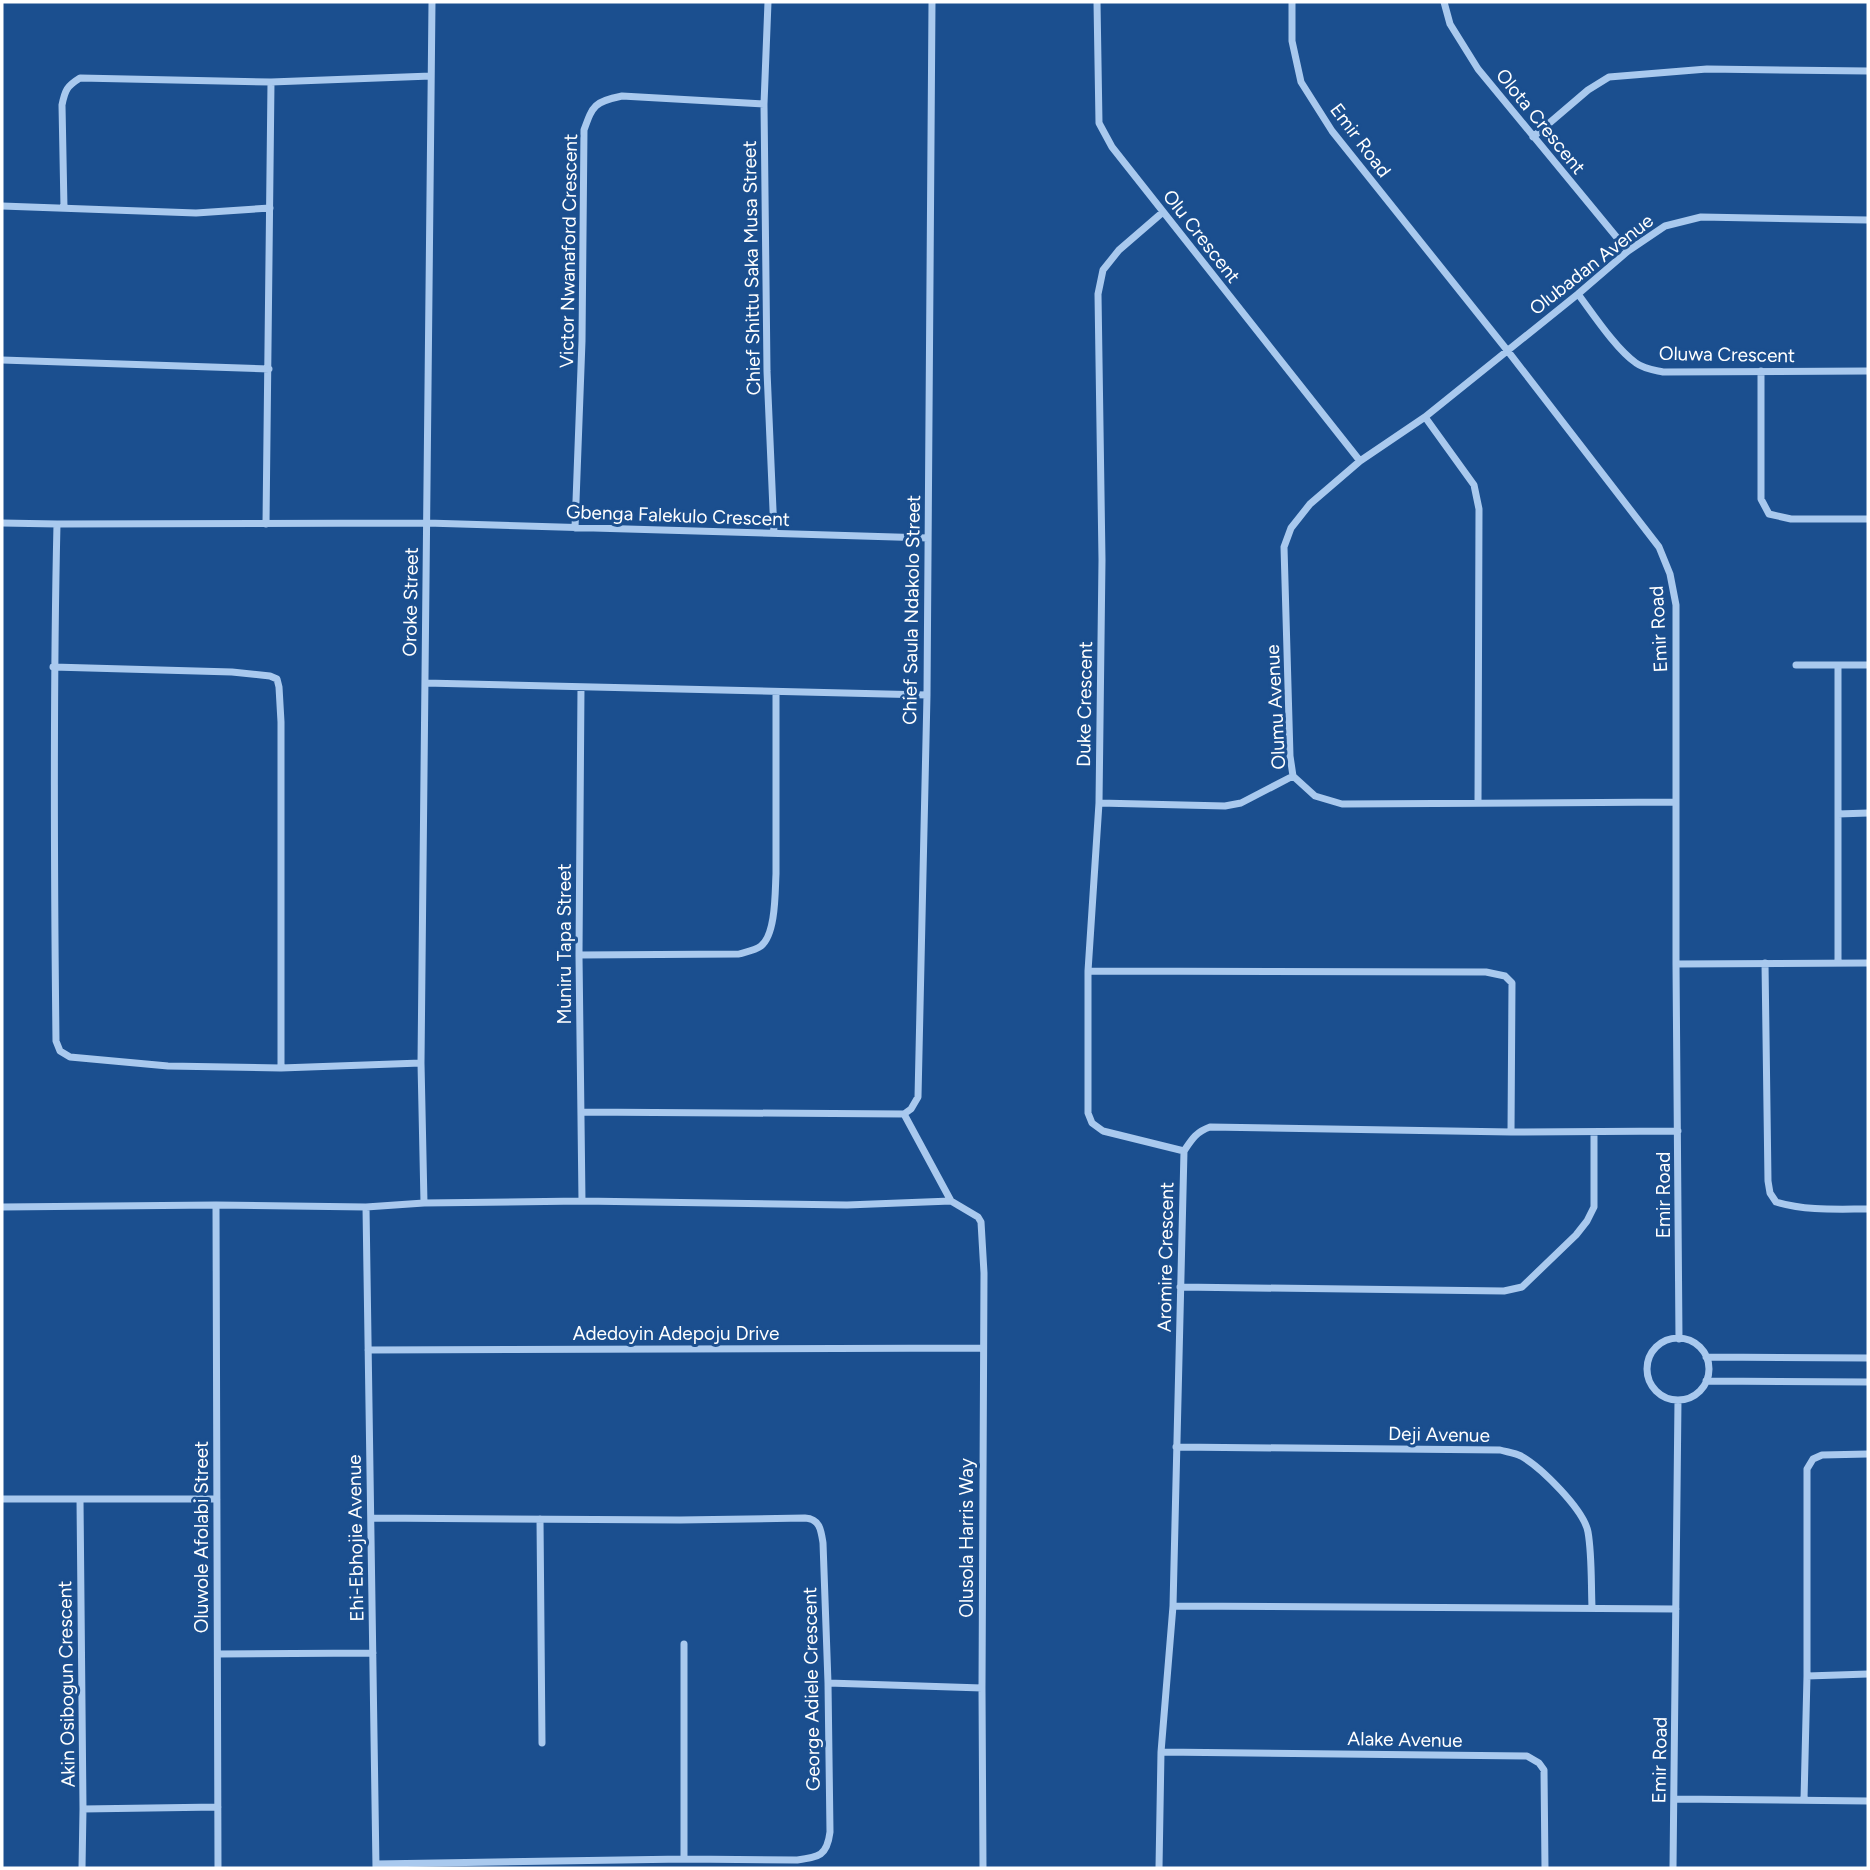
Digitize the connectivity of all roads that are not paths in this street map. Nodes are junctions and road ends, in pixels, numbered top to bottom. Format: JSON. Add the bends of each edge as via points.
{"nodes":[{"id":1,"x":432,"y":2,"type":"edge"},
{"id":2,"x":768,"y":2,"type":"edge"},
{"id":3,"x":932,"y":2,"type":"edge"},
{"id":4,"x":1097,"y":2,"type":"edge"},
{"id":5,"x":1292,"y":2,"type":"edge"},
{"id":6,"x":1444,"y":2,"type":"edge"},
{"id":7,"x":1868,"y":71,"type":"edge"},
{"id":8,"x":431,"y":76,"type":"junction"},
{"id":9,"x":271,"y":82,"type":"junction"},
{"id":10,"x":764,"y":104,"type":"junction"},
{"id":11,"x":1533,"y":137,"type":"junction"},
{"id":12,"x":2,"y":206,"type":"edge"},
{"id":13,"x":64,"y":208,"type":"junction"},
{"id":14,"x":270,"y":208,"type":"junction"},
{"id":15,"x":1163,"y":212,"type":"junction"},
{"id":16,"x":1868,"y":220,"type":"edge"},
{"id":17,"x":1628,"y":251,"type":"junction"},
{"id":18,"x":1578,"y":294,"type":"junction"},
{"id":19,"x":1507,"y":350,"type":"junction"},
{"id":20,"x":2,"y":360,"type":"edge"},
{"id":21,"x":269,"y":369,"type":"junction"},
{"id":22,"x":1761,"y":371,"type":"junction"},
{"id":23,"x":1868,"y":371,"type":"edge"},
{"id":24,"x":1425,"y":417,"type":"junction"},
{"id":25,"x":1360,"y":461,"type":"junction"},
{"id":26,"x":1868,"y":519,"type":"edge"},
{"id":27,"x":2,"y":523,"type":"edge"},
{"id":28,"x":427,"y":523,"type":"junction"},
{"id":29,"x":57,"y":524,"type":"junction"},
{"id":30,"x":266,"y":524,"type":"junction"},
{"id":31,"x":575,"y":528,"type":"junction"},
{"id":32,"x":774,"y":533,"type":"junction"},
{"id":33,"x":928,"y":538,"type":"junction"},
{"id":34,"x":1796,"y":665,"type":"dead end"},
{"id":35,"x":1838,"y":665,"type":"junction"},
{"id":36,"x":1868,"y":666,"type":"edge"},
{"id":37,"x":53,"y":667,"type":"junction"},
{"id":38,"x":425,"y":683,"type":"junction"},
{"id":39,"x":581,"y":687,"type":"junction"},
{"id":40,"x":776,"y":692,"type":"junction"},
{"id":41,"x":927,"y":695,"type":"junction"},
{"id":42,"x":1293,"y":776,"type":"junction"},
{"id":43,"x":1676,"y":802,"type":"junction"},
{"id":44,"x":1099,"y":803,"type":"junction"},
{"id":45,"x":1478,"y":803,"type":"junction"},
{"id":46,"x":1868,"y":813,"type":"edge"},
{"id":47,"x":1838,"y":814,"type":"junction"},
{"id":48,"x":579,"y":955,"type":"junction"},
{"id":49,"x":1838,"y":963,"type":"junction"},
{"id":50,"x":1868,"y":963,"type":"edge"},
{"id":51,"x":1676,"y":964,"type":"junction"},
{"id":52,"x":1765,"y":964,"type":"junction"},
{"id":53,"x":1088,"y":971,"type":"junction"},
{"id":54,"x":421,"y":1063,"type":"junction"},
{"id":55,"x":281,"y":1068,"type":"junction"},
{"id":56,"x":581,"y":1112,"type":"junction"},
{"id":57,"x":904,"y":1114,"type":"junction"},
{"id":58,"x":1678,"y":1131,"type":"junction"},
{"id":59,"x":1511,"y":1132,"type":"junction"},
{"id":60,"x":1594,"y":1132,"type":"junction"},
{"id":61,"x":1184,"y":1152,"type":"junction"},
{"id":62,"x":582,"y":1201,"type":"junction"},
{"id":63,"x":951,"y":1201,"type":"junction"},
{"id":64,"x":424,"y":1203,"type":"junction"},
{"id":65,"x":216,"y":1205,"type":"junction"},
{"id":66,"x":2,"y":1207,"type":"edge"},
{"id":67,"x":366,"y":1207,"type":"junction"},
{"id":68,"x":1868,"y":1209,"type":"edge"},
{"id":69,"x":1180,"y":1287,"type":"junction"},
{"id":70,"x":1679,"y":1339,"type":"junction"},
{"id":71,"x":983,"y":1348,"type":"junction"},
{"id":72,"x":368,"y":1350,"type":"junction"},
{"id":73,"x":1706,"y":1357,"type":"junction"},
{"id":74,"x":1868,"y":1358,"type":"edge"},
{"id":75,"x":1706,"y":1381,"type":"junction"},
{"id":76,"x":1868,"y":1382,"type":"edge"},
{"id":77,"x":1678,"y":1400,"type":"junction"},
{"id":78,"x":1177,"y":1447,"type":"junction"},
{"id":79,"x":1868,"y":1454,"type":"edge"},
{"id":80,"x":2,"y":1499,"type":"edge"},
{"id":81,"x":80,"y":1499,"type":"junction"},
{"id":82,"x":217,"y":1499,"type":"junction"},
{"id":83,"x":371,"y":1518,"type":"junction"},
{"id":84,"x":540,"y":1519,"type":"junction"},
{"id":85,"x":1173,"y":1606,"type":"junction"},
{"id":86,"x":1592,"y":1607,"type":"junction"},
{"id":87,"x":1676,"y":1609,"type":"junction"},
{"id":88,"x":684,"y":1644,"type":"dead end"},
{"id":89,"x":373,"y":1653,"type":"junction"},
{"id":90,"x":218,"y":1654,"type":"junction"},
{"id":91,"x":1868,"y":1674,"type":"edge"},
{"id":92,"x":1807,"y":1676,"type":"junction"},
{"id":93,"x":828,"y":1684,"type":"junction"},
{"id":94,"x":982,"y":1688,"type":"junction"},
{"id":95,"x":542,"y":1743,"type":"dead end"},
{"id":96,"x":1161,"y":1752,"type":"junction"},
{"id":97,"x":1675,"y":1799,"type":"junction"},
{"id":98,"x":1804,"y":1800,"type":"junction"},
{"id":99,"x":1868,"y":1801,"type":"edge"},
{"id":100,"x":218,"y":1807,"type":"junction"},
{"id":101,"x":83,"y":1808,"type":"junction"},
{"id":102,"x":684,"y":1859,"type":"junction"},
{"id":103,"x":376,"y":1866,"type":"edge"},
{"id":104,"x":82,"y":1868,"type":"edge"},
{"id":105,"x":218,"y":1868,"type":"edge"},
{"id":106,"x":984,"y":1868,"type":"edge"},
{"id":107,"x":1159,"y":1868,"type":"edge"},
{"id":108,"x":1545,"y":1868,"type":"edge"},
{"id":109,"x":1673,"y":1868,"type":"edge"}],
"edges":[{"from":1,"to":8,"type":"street","name":"Oroke Street"},
{"from":2,"to":10,"type":"street","name":"Chief Shittu Saka Musa Street"},
{"from":3,"to":33,"type":"street","name":"Chief Saula Ndakolo Street"},
{"from":4,"to":15,"type":"street","name":"Olu Crescent","via":[[1099,123]]},
{"from":5,"to":19,"type":"street","name":"Emir Road","via":[[1292,41],[1301,82],[1332,131]]},
{"from":6,"to":11,"type":"street","name":"Olota Crescent","via":[[1450,24],[1478,69]]},
{"from":7,"to":11,"type":"street","via":[[1707,69],[1609,77]]},
{"from":8,"to":9,"type":"street"},
{"from":8,"to":28,"type":"street","name":"Oroke Street"},
{"from":9,"to":13,"type":"street","via":[[80,78],[73,82],[62,105]]},
{"from":9,"to":14,"type":"street"},
{"from":10,"to":31,"type":"street","name":"Victor Nwanaford Crescent","via":[[621,96],[603,100],[591,110],[584,130]]},
{"from":10,"to":32,"type":"street","name":"Chief Shittu Saka Musa Street"},
{"from":11,"to":17,"type":"street","name":"Olota Crescent"},
{"from":12,"to":13,"type":"street"},
{"from":13,"to":14,"type":"street","via":[[196,214]]},
{"from":14,"to":21,"type":"street"},
{"from":15,"to":25,"type":"street","name":"Olu Crescent"},
{"from":15,"to":44,"type":"street","name":"Duke Crescent","via":[[1103,270],[1098,294]]},
{"from":16,"to":17,"type":"street","name":"Olubadan Avenue","via":[[1700,216],[1665,226]]},
{"from":17,"to":18,"type":"street","name":"Olubadan Avenue"},
{"from":18,"to":19,"type":"street","name":"Olubadan Avenue"},
{"from":18,"to":22,"type":"street","name":"Oluwa Crescent","via":[[1611,337],[1636,363],[1649,369]]},
{"from":19,"to":24,"type":"street","name":"Olumu Avenue"},
{"from":19,"to":43,"type":"street","name":"Emir Road","via":[[1659,547],[1670,574],[1676,605]]},
{"from":20,"to":21,"type":"street"},
{"from":21,"to":30,"type":"street"},
{"from":22,"to":23,"type":"street","name":"Oluwa Crescent"},
{"from":22,"to":26,"type":"street","via":[[1761,499],[1769,514],[1791,519]]},
{"from":24,"to":25,"type":"street","name":"Olumu Avenue"},
{"from":24,"to":45,"type":"street","via":[[1474,485],[1479,509]]},
{"from":25,"to":42,"type":"street","name":"Olumu Avenue","via":[[1310,504],[1291,528],[1284,547]]},
{"from":27,"to":29,"type":"street","name":"Gbenga Falekulo Crescent"},
{"from":28,"to":30,"type":"street","name":"Gbenga Falekulo Crescent"},
{"from":28,"to":31,"type":"street","name":"Gbenga Falekulo Crescent"},
{"from":28,"to":38,"type":"street","name":"Oroke Street"},
{"from":29,"to":30,"type":"street","name":"Gbenga Falekulo Crescent"},
{"from":29,"to":37,"type":"street"},
{"from":31,"to":32,"type":"street","name":"Gbenga Falekulo Crescent"},
{"from":32,"to":33,"type":"street","name":"Gbenga Falekulo Crescent"},
{"from":33,"to":41,"type":"street","name":"Chief Saula Ndakolo Street"},
{"from":34,"to":35,"type":"street"},
{"from":35,"to":36,"type":"street"},
{"from":35,"to":47,"type":"street"},
{"from":37,"to":55,"type":"street","via":[[56,1041],[60,1051],[70,1057],[168,1066]]},
{"from":37,"to":55,"type":"street","via":[[232,672],[277,679],[281,722]]},
{"from":38,"to":39,"type":"street"},
{"from":38,"to":54,"type":"street","name":"Oroke Street"},
{"from":39,"to":40,"type":"street"},
{"from":39,"to":48,"type":"street","name":"Muniru Tapa Street"},
{"from":40,"to":41,"type":"street"},
{"from":40,"to":48,"type":"street","via":[[775,901],[769,935],[761,947],[739,954]]},
{"from":41,"to":57,"type":"street","name":"Chief Saula Ndakolo Street","via":[[918,1097]]},
{"from":42,"to":44,"type":"street","via":[[1241,803],[1225,806]]},
{"from":42,"to":45,"type":"street","name":"Olumu Avenue","via":[[1315,796],[1342,804]]},
{"from":43,"to":45,"type":"street","name":"Olumu Avenue"},
{"from":43,"to":51,"type":"street","name":"Emir Road"},
{"from":44,"to":53,"type":"street","name":"Duke Crescent"},
{"from":46,"to":47,"type":"street"},
{"from":47,"to":49,"type":"street"},
{"from":48,"to":56,"type":"street","name":"Muniru Tapa Street"},
{"from":49,"to":50,"type":"street"},
{"from":49,"to":52,"type":"street"},
{"from":51,"to":52,"type":"street"},
{"from":51,"to":58,"type":"street","name":"Emir Road"},
{"from":52,"to":68,"type":"street","via":[[1770,1193],[1776,1202],[1787,1206]]},
{"from":53,"to":59,"type":"street","via":[[1486,972],[1505,976],[1512,983]]},
{"from":53,"to":61,"type":"street","name":"Duke Crescent","via":[[1088,1113],[1092,1123],[1120,1137]]},
{"from":54,"to":55,"type":"street"},
{"from":54,"to":64,"type":"street","name":"Oroke Street"},
{"from":56,"to":57,"type":"street"},
{"from":56,"to":62,"type":"street","name":"Muniru Tapa Street"},
{"from":57,"to":63,"type":"street"},
{"from":58,"to":60,"type":"street"},
{"from":58,"to":70,"type":"street","name":"Emir Road"},
{"from":59,"to":60,"type":"street"},
{"from":59,"to":61,"type":"street","via":[[1210,1127],[1200,1130]]},
{"from":60,"to":69,"type":"street","via":[[1594,1208],[1576,1235],[1522,1287],[1504,1291]]},
{"from":61,"to":69,"type":"street","name":"Aromire Crescent"},
{"from":62,"to":63,"type":"street","via":[[847,1205]]},
{"from":62,"to":64,"type":"street"},
{"from":63,"to":71,"type":"street","name":"Olusola Harris Way","via":[[978,1217],[982,1229]]},
{"from":64,"to":67,"type":"street"},
{"from":65,"to":66,"type":"street"},
{"from":65,"to":67,"type":"street"},
{"from":65,"to":82,"type":"street","name":"Oluwole Afolabi Street"},
{"from":67,"to":72,"type":"street","name":"Ehi-Ebhojie Avenue"},
{"from":69,"to":78,"type":"street","name":"Aromire Crescent"},
{"from":70,"to":73,"type":"street","via":[[1694,1343]]},
{"from":70,"to":77,"type":"street","via":[[1653,1350],[1647,1369],[1659,1394]]},
{"from":71,"to":72,"type":"street","name":"Adedoyin Adepoju Drive"},
{"from":71,"to":94,"type":"street","name":"Olusola Harris Way"},
{"from":72,"to":83,"type":"street","name":"Ehi-Ebhojie Avenue"},
{"from":73,"to":74,"type":"street"},
{"from":73,"to":75,"type":"street"},
{"from":75,"to":76,"type":"street"},
{"from":75,"to":77,"type":"street","via":[[1695,1395]]},
{"from":77,"to":87,"type":"street","name":"Emir Road"},
{"from":78,"to":85,"type":"street","name":"Aromire Crescent"},
{"from":78,"to":86,"type":"street","name":"Deji Avenue","via":[[1500,1450],[1519,1455],[1556,1485],[1588,1529]]},
{"from":79,"to":92,"type":"street","via":[[1822,1455],[1807,1469]]},
{"from":80,"to":81,"type":"street"},
{"from":81,"to":82,"type":"street"},
{"from":81,"to":101,"type":"street","name":"Akin Osibogun Crescent"},
{"from":82,"to":90,"type":"street","name":"Oluwole Afolabi Street"},
{"from":83,"to":84,"type":"street","name":"George Adiele Crescent"},
{"from":83,"to":89,"type":"street","name":"Ehi-Ebhojie Avenue"},
{"from":84,"to":93,"type":"street","name":"George Adiele Crescent","via":[[805,1518],[818,1522],[823,1543]]},
{"from":84,"to":95,"type":"street"},
{"from":85,"to":86,"type":"street"},
{"from":85,"to":96,"type":"street","name":"Aromire Crescent"},
{"from":86,"to":87,"type":"street"},
{"from":87,"to":97,"type":"street","name":"Emir Road"},
{"from":88,"to":102,"type":"street"},
{"from":89,"to":90,"type":"street"},
{"from":89,"to":103,"type":"street","name":"Ehi-Ebhojie Avenue"},
{"from":90,"to":100,"type":"street","name":"Oluwole Afolabi Street"},
{"from":91,"to":92,"type":"street"},
{"from":92,"to":98,"type":"street"},
{"from":93,"to":94,"type":"street"},
{"from":93,"to":102,"type":"street","name":"George Adiele Crescent","via":[[830,1832],[826,1850],[816,1858],[797,1860]]},
{"from":94,"to":106,"type":"street","name":"Olusola Harris Way"},
{"from":96,"to":107,"type":"street","name":"Aromire Crescent"},
{"from":96,"to":108,"type":"street","name":"Alake Avenue","via":[[1527,1756],[1544,1770]]},
{"from":97,"to":98,"type":"street"},
{"from":97,"to":109,"type":"street","name":"Emir Road"},
{"from":98,"to":99,"type":"street"},
{"from":100,"to":101,"type":"street"},
{"from":100,"to":105,"type":"street","name":"Oluwole Afolabi Street"},
{"from":101,"to":104,"type":"street","name":"Akin Osibogun Crescent"},
{"from":102,"to":103,"type":"street","name":"George Adiele Crescent"}]}
